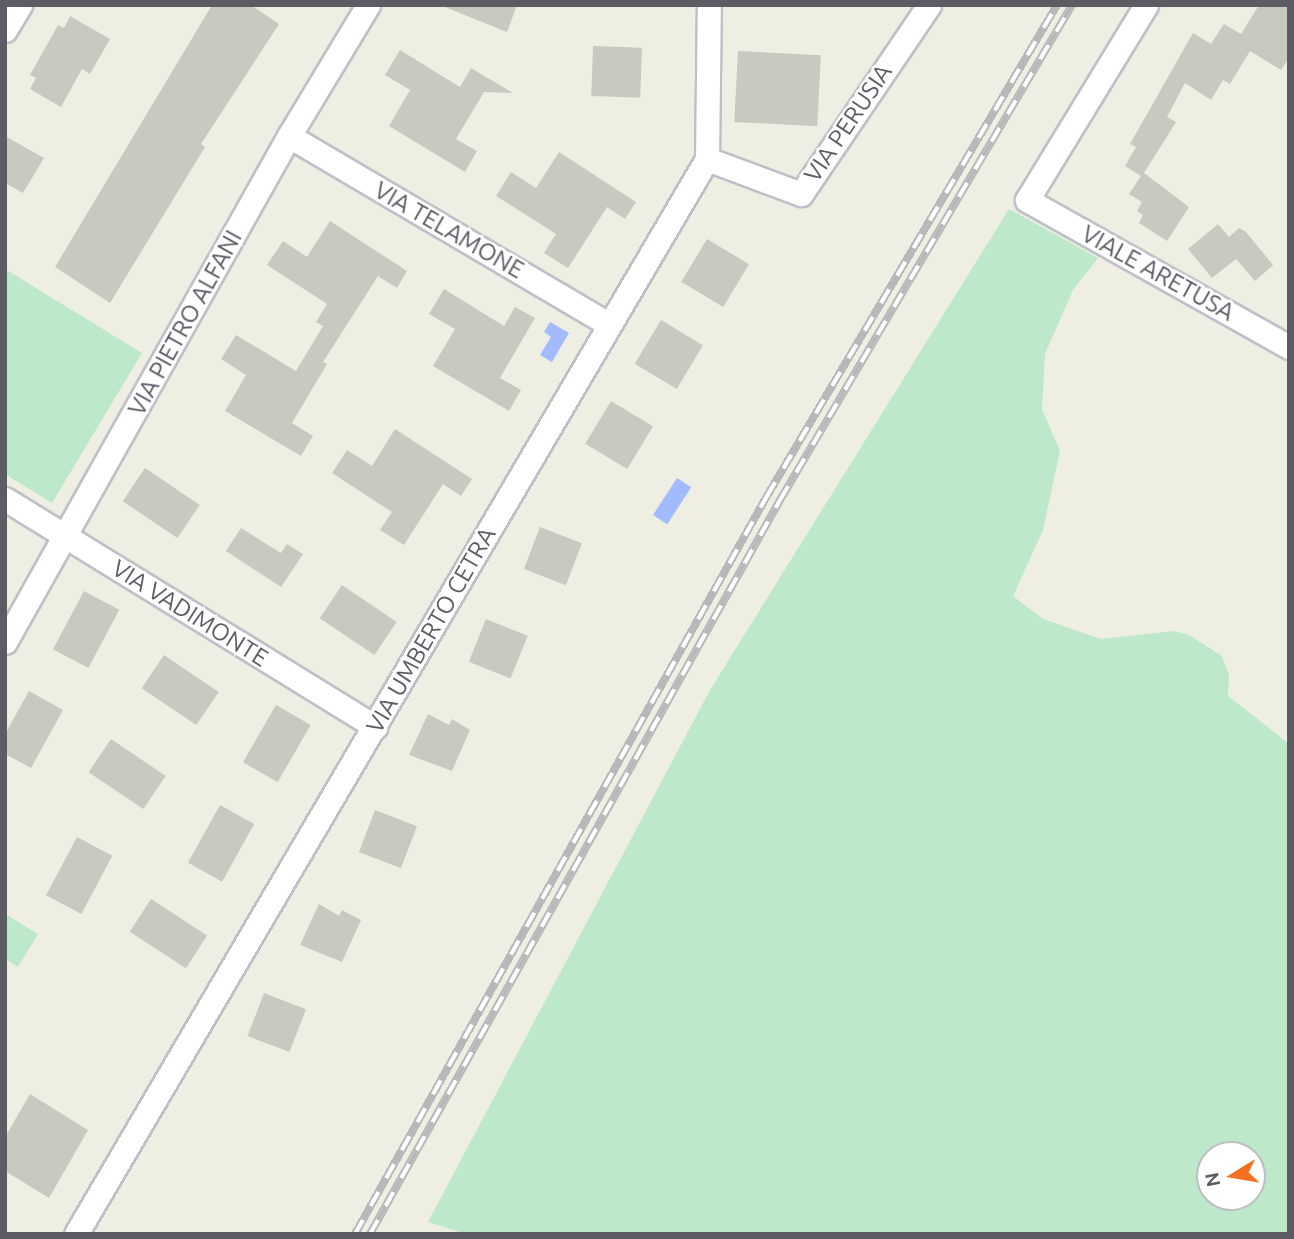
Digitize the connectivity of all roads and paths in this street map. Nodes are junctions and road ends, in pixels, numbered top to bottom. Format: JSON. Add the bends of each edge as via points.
{"nodes":[{"id":1,"x":19,"y":5,"type":"edge"},
{"id":2,"x":368,"y":5,"type":"edge"},
{"id":3,"x":709,"y":5,"type":"edge"},
{"id":4,"x":929,"y":5,"type":"edge"},
{"id":5,"x":1146,"y":5,"type":"edge"},
{"id":6,"x":5,"y":30,"type":"edge"},
{"id":7,"x":289,"y":136,"type":"junction"},
{"id":8,"x":707,"y":159,"type":"junction"},
{"id":9,"x":608,"y":324,"type":"junction"},
{"id":10,"x":1289,"y":347,"type":"edge"},
{"id":11,"x":5,"y":499,"type":"edge"},
{"id":12,"x":66,"y":536,"type":"junction"},
{"id":13,"x":5,"y":642,"type":"edge"},
{"id":14,"x":375,"y":727,"type":"junction"},
{"id":15,"x":76,"y":1234,"type":"edge"}],
"edges":[{"from":1,"to":6,"type":"street"},
{"from":2,"to":7,"type":"street","name":"VIA PIETRO ALFANI"},
{"from":3,"to":8,"type":"street"},
{"from":4,"to":8,"type":"street","name":"VIA PERUSIA","via":[[800,194]]},
{"from":5,"to":10,"type":"street","name":"VIALE ARETUSA","via":[[1027,200]]},
{"from":7,"to":9,"type":"street","name":"VIA TELAMONE"},
{"from":7,"to":12,"type":"street","name":"VIA PIETRO ALFANI"},
{"from":8,"to":9,"type":"street","name":"VIA UMBERTO CETRA"},
{"from":9,"to":14,"type":"street","name":"VIA UMBERTO CETRA"},
{"from":11,"to":12,"type":"street","name":"VIA VADIMONTE"},
{"from":12,"to":13,"type":"street","name":"VIA PIETRO ALFANI"},
{"from":12,"to":14,"type":"street","name":"VIA VADIMONTE"},
{"from":14,"to":15,"type":"street","name":"VIA UMBERTO CETRA"}]}
